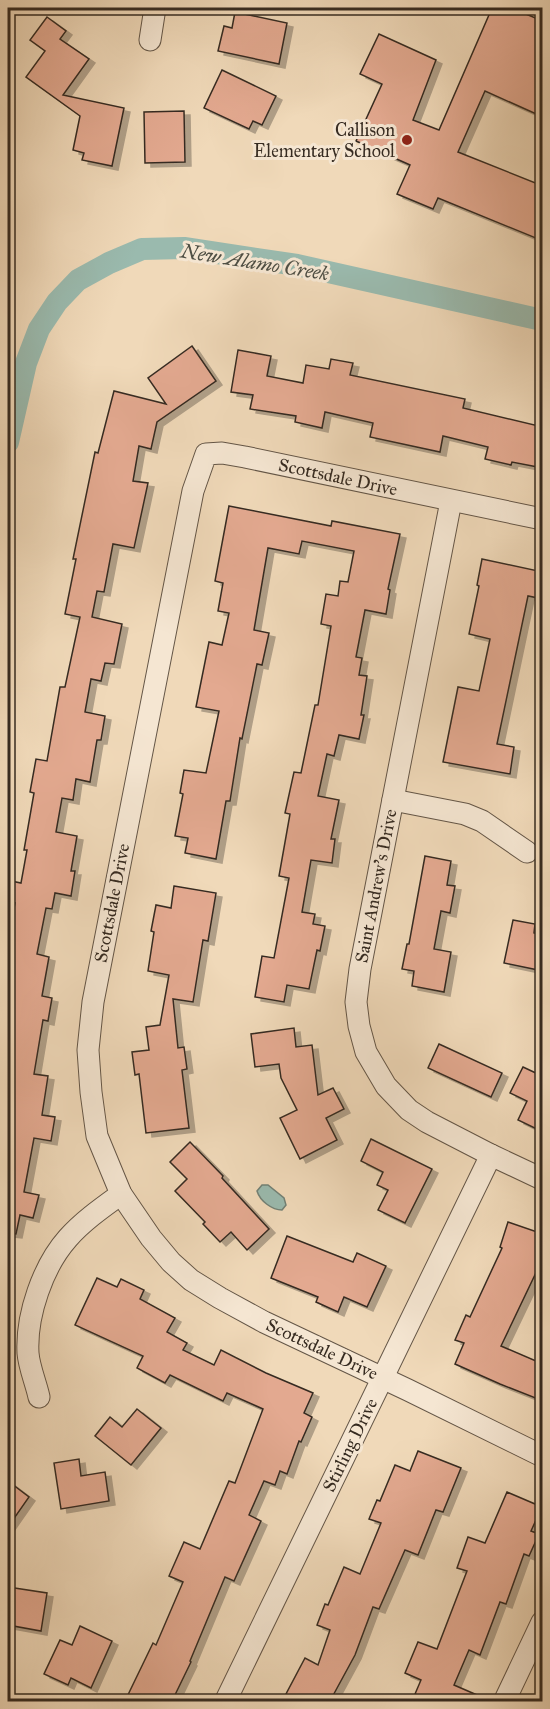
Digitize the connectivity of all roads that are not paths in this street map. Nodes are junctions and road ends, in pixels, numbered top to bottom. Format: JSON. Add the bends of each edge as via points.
{"nodes":[{"id":1,"x":155,"y":8,"type":"edge"},
{"id":2,"x":150,"y":40,"type":"dead end"},
{"id":3,"x":451,"y":501,"type":"junction"},
{"id":4,"x":543,"y":519,"type":"edge"},
{"id":5,"x":393,"y":800,"type":"junction"},
{"id":6,"x":527,"y":852,"type":"dead end"},
{"id":7,"x":491,"y":1155,"type":"junction"},
{"id":8,"x":543,"y":1179,"type":"edge"},
{"id":9,"x":121,"y":1194,"type":"junction"},
{"id":10,"x":383,"y":1378,"type":"junction"},
{"id":11,"x":39,"y":1397,"type":"dead end"},
{"id":12,"x":543,"y":1456,"type":"edge"},
{"id":13,"x":543,"y":1622,"type":"edge"},
{"id":14,"x":225,"y":1701,"type":"edge"},
{"id":15,"x":504,"y":1701,"type":"edge"}],
"edges":[{"from":1,"to":2,"type":"street"},
{"from":3,"to":4,"type":"street","name":"Scottsdale Drive"},
{"from":3,"to":5,"type":"street","name":"Saint Andrew's Drive"},
{"from":3,"to":9,"type":"street","name":"Scottsdale Drive","via":[[245,457],[206,454],[193,491],[93,1002],[88,1050],[97,1136]]},
{"from":5,"to":6,"type":"street","via":[[465,814]]},
{"from":5,"to":7,"type":"street","name":"Saint Andrew's Drive","via":[[360,969],[356,1002],[361,1035],[386,1086],[409,1110]]},
{"from":7,"to":8,"type":"street","name":"Saint Andrew's Drive"},
{"from":7,"to":10,"type":"street","name":"Stirling Drive"},
{"from":9,"to":10,"type":"street","name":"Scottsdale Drive","via":[[150,1238],[191,1280],[264,1322]]},
{"from":9,"to":11,"type":"street","via":[[68,1238],[48,1267],[29,1328],[28,1354]]},
{"from":10,"to":12,"type":"street","name":"Scottsdale Drive"},
{"from":10,"to":14,"type":"street","name":"Stirling Drive"},
{"from":13,"to":15,"type":"street"}]}
